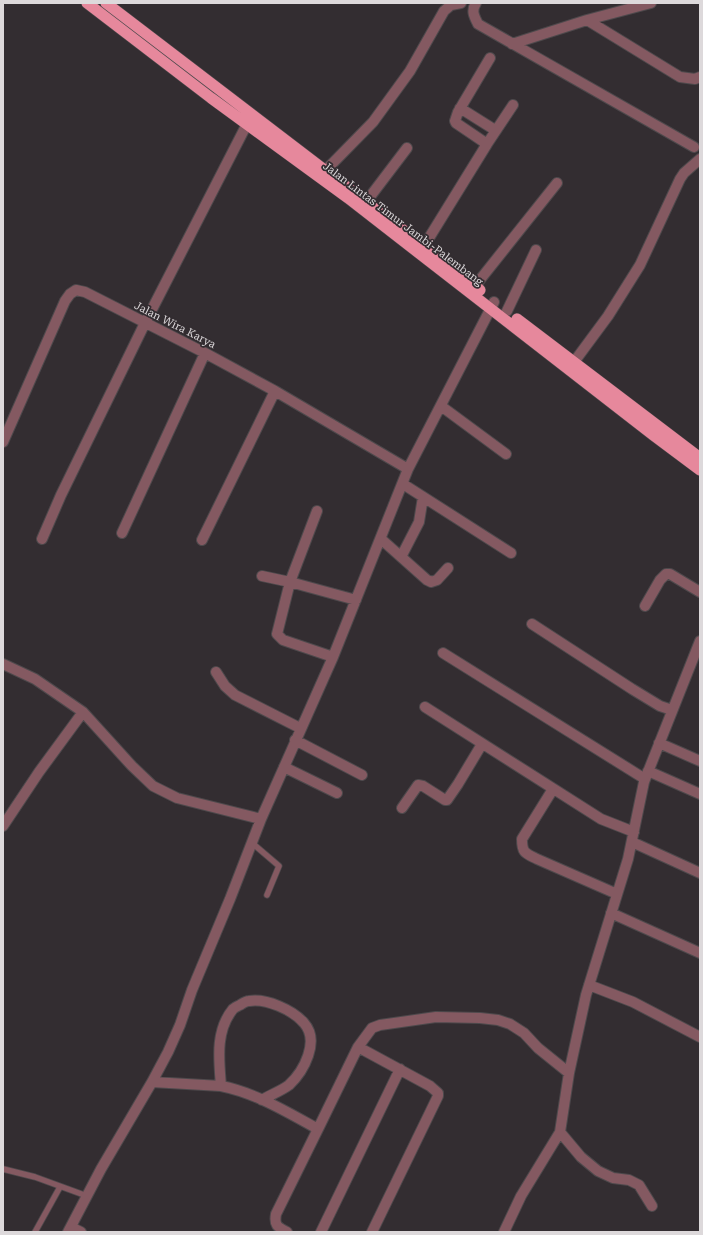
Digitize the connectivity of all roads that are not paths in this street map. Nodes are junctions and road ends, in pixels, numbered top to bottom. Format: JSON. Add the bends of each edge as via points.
{"nodes":[{"id":1,"x":87,"y":3,"type":"edge"},
{"id":2,"x":106,"y":3,"type":"edge"},
{"id":3,"x":461,"y":3,"type":"edge"},
{"id":4,"x":476,"y":3,"type":"edge"},
{"id":5,"x":651,"y":3,"type":"edge"},
{"id":6,"x":586,"y":20,"type":"junction"},
{"id":7,"x":512,"y":44,"type":"junction"},
{"id":8,"x":490,"y":58,"type":"dead end"},
{"id":9,"x":700,"y":77,"type":"edge"},
{"id":10,"x":513,"y":105,"type":"dead end"},
{"id":11,"x":460,"y":108,"type":"junction"},
{"id":12,"x":247,"y":124,"type":"junction"},
{"id":13,"x":495,"y":130,"type":"junction"},
{"id":14,"x":487,"y":144,"type":"junction"},
{"id":15,"x":694,"y":147,"type":"dead end"},
{"id":16,"x":407,"y":148,"type":"dead end"},
{"id":17,"x":700,"y":159,"type":"edge"},
{"id":18,"x":325,"y":171,"type":"junction"},
{"id":19,"x":557,"y":183,"type":"dead end"},
{"id":20,"x":366,"y":202,"type":"junction"},
{"id":21,"x":424,"y":246,"type":"junction"},
{"id":22,"x":536,"y":250,"type":"dead end"},
{"id":23,"x":475,"y":286,"type":"junction"},
{"id":24,"x":493,"y":305,"type":"junction"},
{"id":25,"x":507,"y":311,"type":"junction"},
{"id":26,"x":145,"y":323,"type":"junction"},
{"id":27,"x":205,"y":353,"type":"junction"},
{"id":28,"x":574,"y":362,"type":"junction"},
{"id":29,"x":274,"y":391,"type":"junction"},
{"id":30,"x":441,"y":406,"type":"junction"},
{"id":31,"x":3,"y":442,"type":"edge"},
{"id":32,"x":506,"y":454,"type":"dead end"},
{"id":33,"x":700,"y":458,"type":"edge"},
{"id":34,"x":408,"y":469,"type":"junction"},
{"id":35,"x":700,"y":470,"type":"edge"},
{"id":36,"x":403,"y":484,"type":"junction"},
{"id":37,"x":423,"y":497,"type":"junction"},
{"id":38,"x":317,"y":511,"type":"dead end"},
{"id":39,"x":122,"y":533,"type":"dead end"},
{"id":40,"x":42,"y":539,"type":"dead end"},
{"id":41,"x":381,"y":539,"type":"junction"},
{"id":42,"x":202,"y":540,"type":"dead end"},
{"id":43,"x":511,"y":553,"type":"dead end"},
{"id":44,"x":401,"y":557,"type":"junction"},
{"id":45,"x":448,"y":568,"type":"dead end"},
{"id":46,"x":262,"y":576,"type":"dead end"},
{"id":47,"x":290,"y":582,"type":"junction"},
{"id":48,"x":700,"y":592,"type":"edge"},
{"id":49,"x":356,"y":600,"type":"junction"},
{"id":50,"x":645,"y":606,"type":"dead end"},
{"id":51,"x":532,"y":624,"type":"dead end"},
{"id":52,"x":700,"y":641,"type":"edge"},
{"id":53,"x":443,"y":653,"type":"dead end"},
{"id":54,"x":333,"y":657,"type":"junction"},
{"id":55,"x":3,"y":664,"type":"edge"},
{"id":56,"x":216,"y":672,"type":"dead end"},
{"id":57,"x":425,"y":707,"type":"dead end"},
{"id":58,"x":672,"y":710,"type":"junction"},
{"id":59,"x":84,"y":712,"type":"junction"},
{"id":60,"x":300,"y":728,"type":"junction"},
{"id":61,"x":295,"y":740,"type":"junction"},
{"id":62,"x":659,"y":743,"type":"junction"},
{"id":63,"x":482,"y":744,"type":"junction"},
{"id":64,"x":700,"y":761,"type":"edge"},
{"id":65,"x":284,"y":767,"type":"junction"},
{"id":66,"x":362,"y":775,"type":"dead end"},
{"id":67,"x":647,"y":775,"type":"junction"},
{"id":68,"x":553,"y":789,"type":"junction"},
{"id":69,"x":337,"y":793,"type":"dead end"},
{"id":70,"x":700,"y":794,"type":"edge"},
{"id":71,"x":402,"y":808,"type":"dead end"},
{"id":72,"x":261,"y":819,"type":"junction"},
{"id":73,"x":3,"y":826,"type":"edge"},
{"id":74,"x":633,"y":837,"type":"junction"},
{"id":75,"x":252,"y":843,"type":"junction"},
{"id":76,"x":700,"y":873,"type":"edge"},
{"id":77,"x":617,"y":894,"type":"junction"},
{"id":78,"x":267,"y":895,"type":"dead end"},
{"id":79,"x":611,"y":913,"type":"junction"},
{"id":80,"x":700,"y":953,"type":"edge"},
{"id":81,"x":588,"y":990,"type":"junction"},
{"id":82,"x":700,"y":1037,"type":"edge"},
{"id":83,"x":358,"y":1048,"type":"junction"},
{"id":84,"x":400,"y":1069,"type":"junction"},
{"id":85,"x":569,"y":1073,"type":"junction"},
{"id":86,"x":152,"y":1082,"type":"junction"},
{"id":87,"x":221,"y":1086,"type":"junction"},
{"id":88,"x":262,"y":1100,"type":"junction"},
{"id":89,"x":318,"y":1129,"type":"junction"},
{"id":90,"x":560,"y":1132,"type":"junction"},
{"id":91,"x":3,"y":1169,"type":"edge"},
{"id":92,"x":60,"y":1187,"type":"junction"},
{"id":93,"x":87,"y":1196,"type":"junction"},
{"id":94,"x":652,"y":1206,"type":"dead end"},
{"id":95,"x":69,"y":1230,"type":"edge"},
{"id":96,"x":35,"y":1232,"type":"edge"},
{"id":97,"x":81,"y":1232,"type":"edge"},
{"id":98,"x":287,"y":1232,"type":"edge"},
{"id":99,"x":320,"y":1232,"type":"edge"},
{"id":100,"x":372,"y":1232,"type":"edge"},
{"id":101,"x":504,"y":1232,"type":"edge"}],
"edges":[{"from":1,"to":12,"type":"highway","name":"Jalan Lintas Timur Jambi-Palembang"},
{"from":2,"to":18,"type":"highway","name":"Jalan Lintas Timur Jambi-Palembang"},
{"from":3,"to":18,"type":"street","via":[[451,5],[444,11],[410,71],[373,122]]},
{"from":4,"to":7,"type":"street","via":[[473,8],[478,24]]},
{"from":5,"to":6,"type":"street"},
{"from":6,"to":7,"type":"street"},
{"from":6,"to":9,"type":"street","via":[[680,77]]},
{"from":7,"to":15,"type":"street"},
{"from":8,"to":11,"type":"street"},
{"from":10,"to":13,"type":"street"},
{"from":11,"to":13,"type":"street"},
{"from":11,"to":14,"type":"street","via":[[455,119],[456,124]]},
{"from":12,"to":24,"type":"highway","name":"Jalan Lintas Timur Jambi-Palembang"},
{"from":12,"to":26,"type":"street"},
{"from":13,"to":14,"type":"street"},
{"from":14,"to":21,"type":"street"},
{"from":16,"to":20,"type":"street"},
{"from":17,"to":28,"type":"street","via":[[680,179],[636,272]]},
{"from":18,"to":20,"type":"highway","name":"Jalan Lintas Timur Jambi-Palembang"},
{"from":19,"to":23,"type":"street"},
{"from":20,"to":21,"type":"highway","name":"Jalan Lintas Timur Jambi-Palembang"},
{"from":21,"to":23,"type":"highway","name":"Jalan Lintas Timur Jambi-Palembang"},
{"from":22,"to":25,"type":"street"},
{"from":23,"to":24,"type":"highway","name":"Jalan Lintas Timur Jambi-Palembang"},
{"from":24,"to":25,"type":"highway","name":"Jalan Lintas Timur Jambi-Palembang"},
{"from":24,"to":30,"type":"street"},
{"from":24,"to":35,"type":"highway","name":"Jalan Lintas Timur Jambi-Palembang"},
{"from":25,"to":28,"type":"highway","name":"Jalan Lintas Timur Jambi-Palembang"},
{"from":26,"to":27,"type":"street","name":"Jalan Wira Karya"},
{"from":26,"to":31,"type":"street","name":"Jalan Wira Karya","via":[[85,292],[76,290],[70,294]]},
{"from":26,"to":40,"type":"street"},
{"from":27,"to":29,"type":"street","name":"Jalan Wira Karya"},
{"from":27,"to":39,"type":"street"},
{"from":28,"to":33,"type":"highway","name":"Jalan Lintas Timur Jambi-Palembang"},
{"from":29,"to":34,"type":"street","name":"Jalan Wira Karya"},
{"from":29,"to":42,"type":"street"},
{"from":30,"to":32,"type":"street"},
{"from":30,"to":34,"type":"street"},
{"from":34,"to":36,"type":"street"},
{"from":36,"to":37,"type":"street"},
{"from":36,"to":41,"type":"street"},
{"from":37,"to":43,"type":"street"},
{"from":37,"to":44,"type":"street","via":[[419,522]]},
{"from":38,"to":47,"type":"street"},
{"from":41,"to":44,"type":"street"},
{"from":41,"to":49,"type":"street"},
{"from":44,"to":45,"type":"street","via":[[431,582],[437,580]]},
{"from":46,"to":47,"type":"street"},
{"from":47,"to":49,"type":"street"},
{"from":47,"to":54,"type":"street","via":[[277,634],[279,638]]},
{"from":48,"to":50,"type":"street","via":[[666,574]]},
{"from":49,"to":54,"type":"street"},
{"from":51,"to":58,"type":"street","via":[[632,689],[660,706]]},
{"from":52,"to":58,"type":"street"},
{"from":53,"to":67,"type":"street"},
{"from":54,"to":60,"type":"street"},
{"from":55,"to":59,"type":"street","via":[[34,679]]},
{"from":56,"to":60,"type":"street","via":[[235,695]]},
{"from":57,"to":63,"type":"street"},
{"from":58,"to":62,"type":"street"},
{"from":59,"to":72,"type":"street","via":[[153,786],[177,798]]},
{"from":59,"to":73,"type":"street"},
{"from":60,"to":61,"type":"street"},
{"from":61,"to":65,"type":"street"},
{"from":61,"to":66,"type":"street"},
{"from":62,"to":64,"type":"street"},
{"from":62,"to":67,"type":"street"},
{"from":63,"to":68,"type":"street"},
{"from":63,"to":71,"type":"street","via":[[447,800],[418,785]]},
{"from":65,"to":69,"type":"street"},
{"from":65,"to":72,"type":"street"},
{"from":67,"to":70,"type":"street"},
{"from":67,"to":74,"type":"street"},
{"from":68,"to":74,"type":"street"},
{"from":68,"to":77,"type":"street","via":[[522,839],[525,853]]},
{"from":72,"to":75,"type":"street"},
{"from":74,"to":76,"type":"street"},
{"from":74,"to":77,"type":"street"},
{"from":75,"to":78,"type":"lane","via":[[279,866]]},
{"from":75,"to":86,"type":"street","via":[[180,1025]]},
{"from":77,"to":79,"type":"street"},
{"from":79,"to":80,"type":"street"},
{"from":79,"to":81,"type":"street"},
{"from":81,"to":82,"type":"street","via":[[634,1002]]},
{"from":81,"to":85,"type":"street"},
{"from":83,"to":84,"type":"street"},
{"from":83,"to":85,"type":"street","via":[[372,1028],[380,1025],[436,1017],[498,1020],[524,1033]]},
{"from":83,"to":89,"type":"street"},
{"from":84,"to":99,"type":"street"},
{"from":84,"to":100,"type":"street","via":[[436,1090],[438,1096]]},
{"from":85,"to":90,"type":"street"},
{"from":86,"to":87,"type":"street"},
{"from":86,"to":93,"type":"street"},
{"from":87,"to":88,"type":"street"},
{"from":87,"to":88,"type":"street","via":[[220,1036],[225,1021],[234,1008],[248,1001],[265,1001],[284,1008],[304,1023],[310,1036],[309,1053],[302,1070],[288,1085]]},
{"from":88,"to":89,"type":"street"},
{"from":89,"to":98,"type":"street","via":[[274,1220]]},
{"from":90,"to":94,"type":"street","via":[[581,1157],[598,1170],[613,1178],[629,1180],[639,1185]]},
{"from":90,"to":101,"type":"street","via":[[521,1196]]},
{"from":91,"to":92,"type":"lane","via":[[35,1177]]},
{"from":92,"to":93,"type":"lane"},
{"from":92,"to":96,"type":"lane"},
{"from":93,"to":95,"type":"street"},
{"from":95,"to":97,"type":"street"}]}
